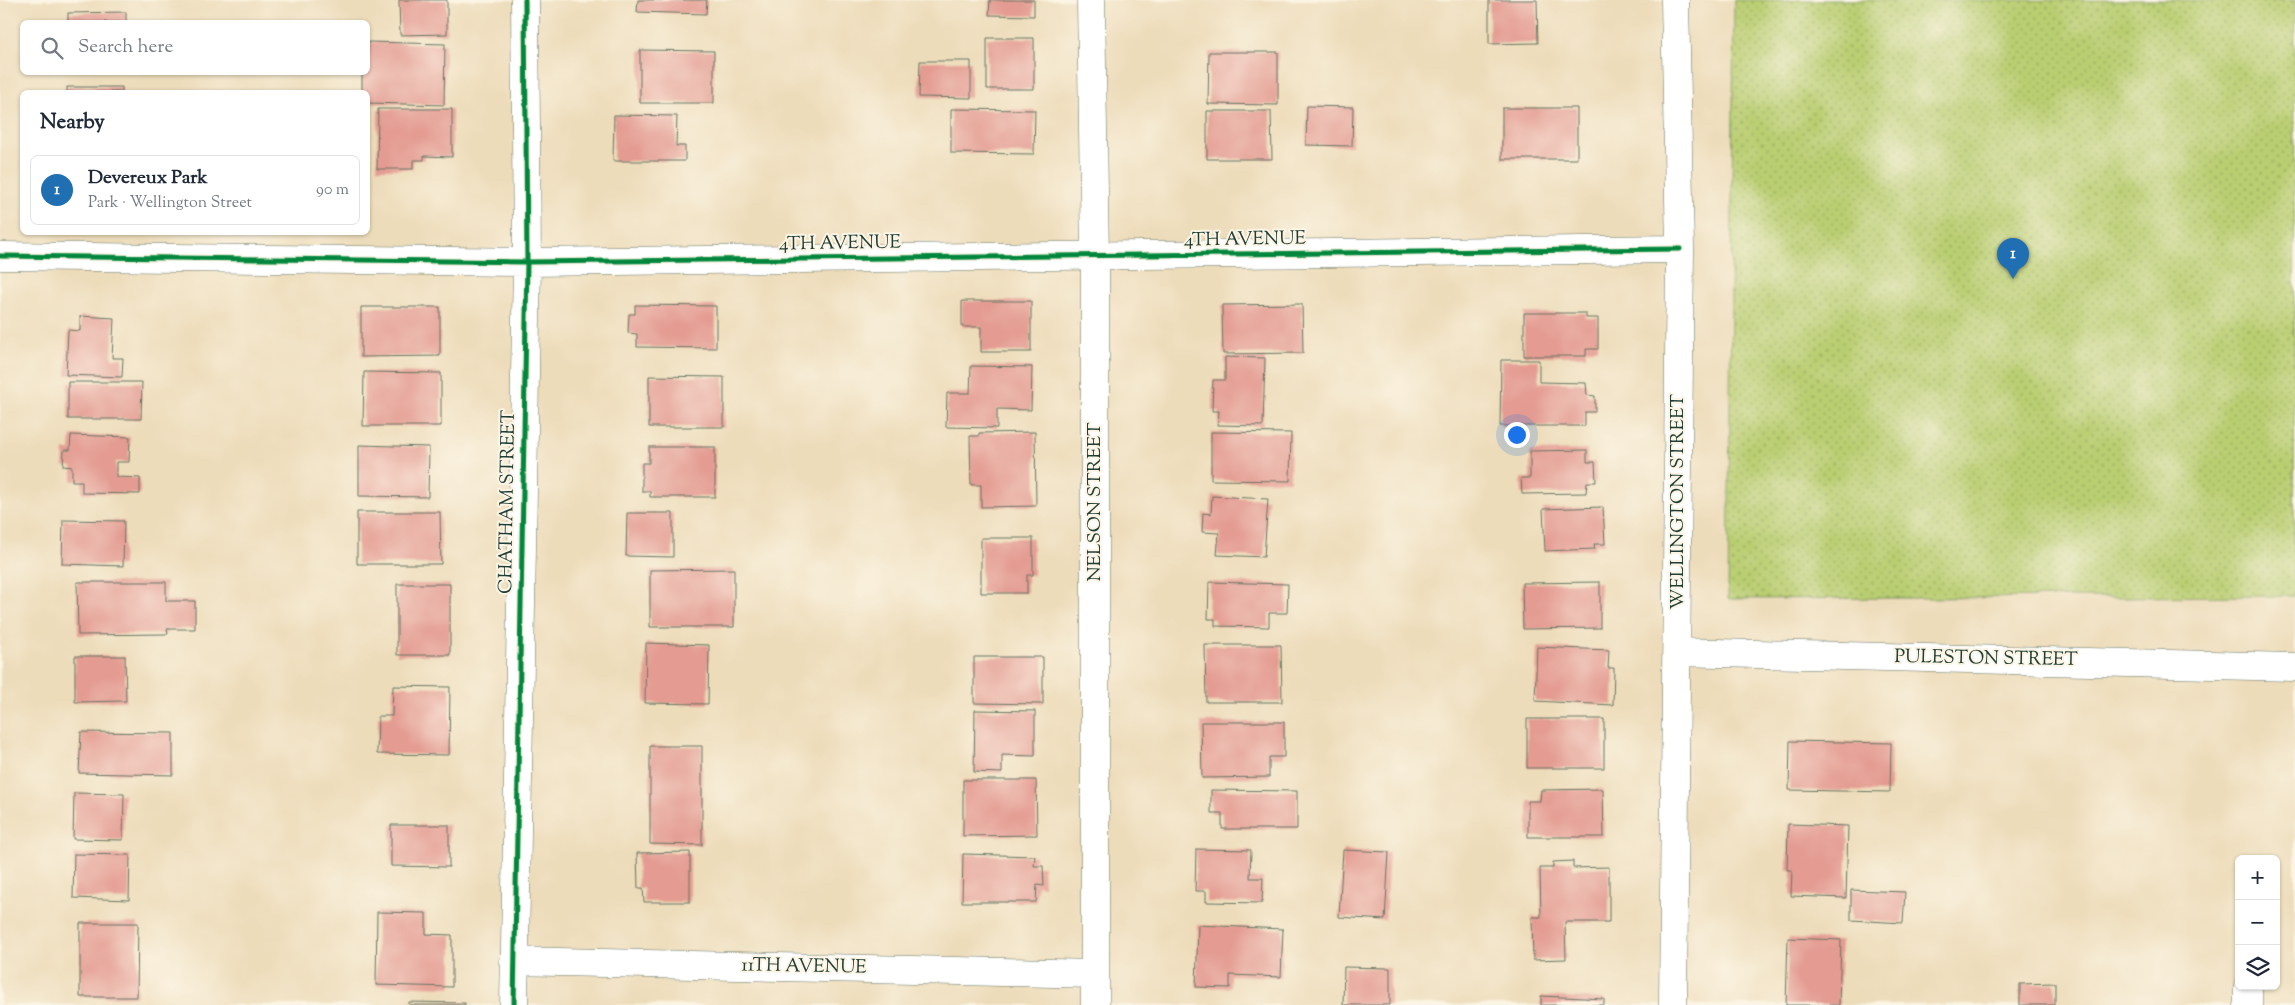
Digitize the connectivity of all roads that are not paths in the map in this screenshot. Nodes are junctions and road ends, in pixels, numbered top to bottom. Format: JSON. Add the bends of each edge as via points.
{"nodes":[{"id":1,"x":525,"y":0,"type":"edge"},
{"id":2,"x":1091,"y":0,"type":"edge"},
{"id":3,"x":1675,"y":0,"type":"edge"},
{"id":4,"x":1680,"y":249,"type":"junction"},
{"id":5,"x":0,"y":256,"type":"edge"},
{"id":6,"x":1095,"y":257,"type":"junction"},
{"id":7,"x":527,"y":262,"type":"junction"},
{"id":8,"x":1677,"y":652,"type":"junction"},
{"id":9,"x":2295,"y":666,"type":"edge"},
{"id":10,"x":514,"y":961,"type":"junction"},
{"id":11,"x":1095,"y":974,"type":"junction"},
{"id":12,"x":2248,"y":990,"type":"edge"},
{"id":13,"x":514,"y":1005,"type":"edge"},
{"id":14,"x":1096,"y":1005,"type":"edge"},
{"id":15,"x":1673,"y":1005,"type":"edge"},
{"id":16,"x":2248,"y":1005,"type":"edge"}],
"edges":[{"from":1,"to":7,"type":"street","name":"CHATHAM STREET"},
{"from":2,"to":6,"type":"street","name":"NELSON STREET"},
{"from":3,"to":4,"type":"street","name":"WELLINGTON STREET"},
{"from":4,"to":6,"type":"street","name":"4TH AVENUE"},
{"from":4,"to":8,"type":"street","name":"WELLINGTON STREET"},
{"from":5,"to":7,"type":"street","name":"4TH AVENUE"},
{"from":6,"to":7,"type":"street","name":"4TH AVENUE"},
{"from":6,"to":11,"type":"street","name":"NELSON STREET"},
{"from":7,"to":10,"type":"street","name":"CHATHAM STREET"},
{"from":8,"to":9,"type":"street","name":"PULESTON STREET"},
{"from":8,"to":15,"type":"street","name":"WELLINGTON STREET"},
{"from":10,"to":11,"type":"street","name":"11TH AVENUE"},
{"from":10,"to":13,"type":"street","name":"CHATHAM STREET"},
{"from":11,"to":14,"type":"street","name":"NELSON STREET"},
{"from":12,"to":16,"type":"street"}]}
